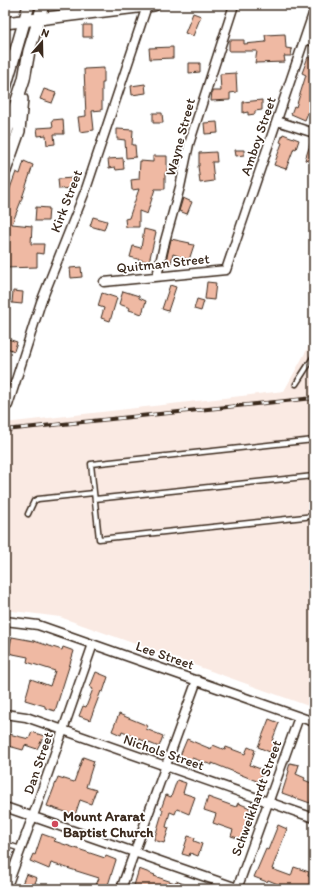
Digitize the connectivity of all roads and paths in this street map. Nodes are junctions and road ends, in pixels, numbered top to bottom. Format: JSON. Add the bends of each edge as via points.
{"nodes":[{"id":1,"x":29,"y":5,"type":"edge"},
{"id":2,"x":42,"y":5,"type":"edge"},
{"id":3,"x":151,"y":5,"type":"edge"},
{"id":4,"x":234,"y":5,"type":"edge"},
{"id":5,"x":132,"y":6,"type":"edge"},
{"id":6,"x":106,"y":8,"type":"edge"},
{"id":7,"x":314,"y":11,"type":"edge"},
{"id":8,"x":38,"y":19,"type":"junction"},
{"id":9,"x":24,"y":21,"type":"junction"},
{"id":10,"x":5,"y":23,"type":"edge"},
{"id":11,"x":305,"y":39,"type":"junction"},
{"id":12,"x":314,"y":42,"type":"edge"},
{"id":13,"x":15,"y":54,"type":"junction"},
{"id":14,"x":5,"y":65,"type":"edge"},
{"id":15,"x":24,"y":79,"type":"junction"},
{"id":16,"x":5,"y":88,"type":"edge"},
{"id":17,"x":277,"y":121,"type":"junction"},
{"id":18,"x":314,"y":133,"type":"edge"},
{"id":19,"x":5,"y":137,"type":"edge"},
{"id":20,"x":5,"y":171,"type":"edge"},
{"id":21,"x":226,"y":270,"type":"joint"},
{"id":22,"x":157,"y":276,"type":"junction"},
{"id":23,"x":104,"y":282,"type":"dead end"},
{"id":24,"x":314,"y":356,"type":"edge"},
{"id":25,"x":296,"y":384,"type":"dead end"},
{"id":26,"x":8,"y":405,"type":"dead end"},
{"id":27,"x":314,"y":440,"type":"edge"},
{"id":28,"x":314,"y":476,"type":"edge"},
{"id":29,"x":94,"y":493,"type":"junction"},
{"id":30,"x":95,"y":499,"type":"junction"},
{"id":31,"x":28,"y":514,"type":"dead end"},
{"id":32,"x":314,"y":516,"type":"edge"},
{"id":33,"x":5,"y":621,"type":"edge"},
{"id":34,"x":94,"y":644,"type":"junction"},
{"id":35,"x":197,"y":680,"type":"junction"},
{"id":36,"x":5,"y":714,"type":"edge"},
{"id":37,"x":299,"y":717,"type":"junction"},
{"id":38,"x":314,"y":722,"type":"edge"},
{"id":39,"x":63,"y":731,"type":"junction"},
{"id":40,"x":166,"y":767,"type":"junction"},
{"id":41,"x":269,"y":802,"type":"junction"},
{"id":42,"x":5,"y":807,"type":"edge"},
{"id":43,"x":33,"y":816,"type":"junction"},
{"id":44,"x":314,"y":818,"type":"edge"},
{"id":45,"x":5,"y":844,"type":"edge"},
{"id":46,"x":21,"y":849,"type":"junction"},
{"id":47,"x":135,"y":852,"type":"junction"},
{"id":48,"x":6,"y":889,"type":"edge"},
{"id":49,"x":121,"y":889,"type":"edge"},
{"id":50,"x":238,"y":889,"type":"edge"}],
"edges":[{"from":1,"to":9,"type":"main road"},
{"from":2,"to":8,"type":"main road"},
{"from":3,"to":5,"type":"main road"},
{"from":3,"to":26,"type":"street","name":"Kirk Street","via":[[86,189],[41,302]]},
{"from":4,"to":22,"type":"street","name":"Wayne Street","via":[[189,144]]},
{"from":5,"to":6,"type":"main road"},
{"from":6,"to":8,"type":"main road"},
{"from":7,"to":11,"type":"street","name":"Amboy Street"},
{"from":8,"to":9,"type":"main road"},
{"from":8,"to":15,"type":"main road"},
{"from":9,"to":10,"type":"main road"},
{"from":9,"to":13,"type":"main road"},
{"from":11,"to":12,"type":"street"},
{"from":11,"to":17,"type":"street","name":"Amboy Street"},
{"from":13,"to":14,"type":"main road"},
{"from":13,"to":16,"type":"main road"},
{"from":15,"to":19,"type":"main road"},
{"from":15,"to":20,"type":"main road","via":[[19,131]]},
{"from":17,"to":18,"type":"street"},
{"from":17,"to":21,"type":"street","name":"Amboy Street"},
{"from":21,"to":22,"type":"street","name":"Quitman Street"},
{"from":22,"to":23,"type":"street","name":"Quitman Street"},
{"from":24,"to":25,"type":"lane"},
{"from":27,"to":29,"type":"lane","via":[[91,464]]},
{"from":28,"to":30,"type":"lane"},
{"from":29,"to":30,"type":"lane"},
{"from":29,"to":31,"type":"lane","via":[[38,499],[34,501]]},
{"from":30,"to":32,"type":"lane","via":[[99,538]]},
{"from":33,"to":34,"type":"street","name":"Lee Street","via":[[38,624]]},
{"from":34,"to":35,"type":"street","name":"Lee Street"},
{"from":34,"to":39,"type":"street","name":"Dan Street"},
{"from":35,"to":37,"type":"street","name":"Lee Street"},
{"from":35,"to":40,"type":"street"},
{"from":36,"to":39,"type":"street","name":"Nichols Street","via":[[26,717]]},
{"from":37,"to":38,"type":"street","name":"Lee Street"},
{"from":37,"to":41,"type":"street","name":"Schweikhardt Street"},
{"from":39,"to":40,"type":"street","name":"Nichols Street"},
{"from":39,"to":43,"type":"street","name":"Dan Street"},
{"from":40,"to":41,"type":"street","name":"Nichols Street"},
{"from":40,"to":47,"type":"street"},
{"from":41,"to":44,"type":"street","name":"Nichols Street"},
{"from":41,"to":50,"type":"street","name":"Schweikhardt Street"},
{"from":42,"to":43,"type":"street"},
{"from":43,"to":46,"type":"street","name":"Dan Street"},
{"from":43,"to":47,"type":"street"},
{"from":45,"to":46,"type":"lane"},
{"from":46,"to":48,"type":"street","name":"Dan Street"},
{"from":47,"to":49,"type":"street"},
{"from":47,"to":50,"type":"street"}]}
